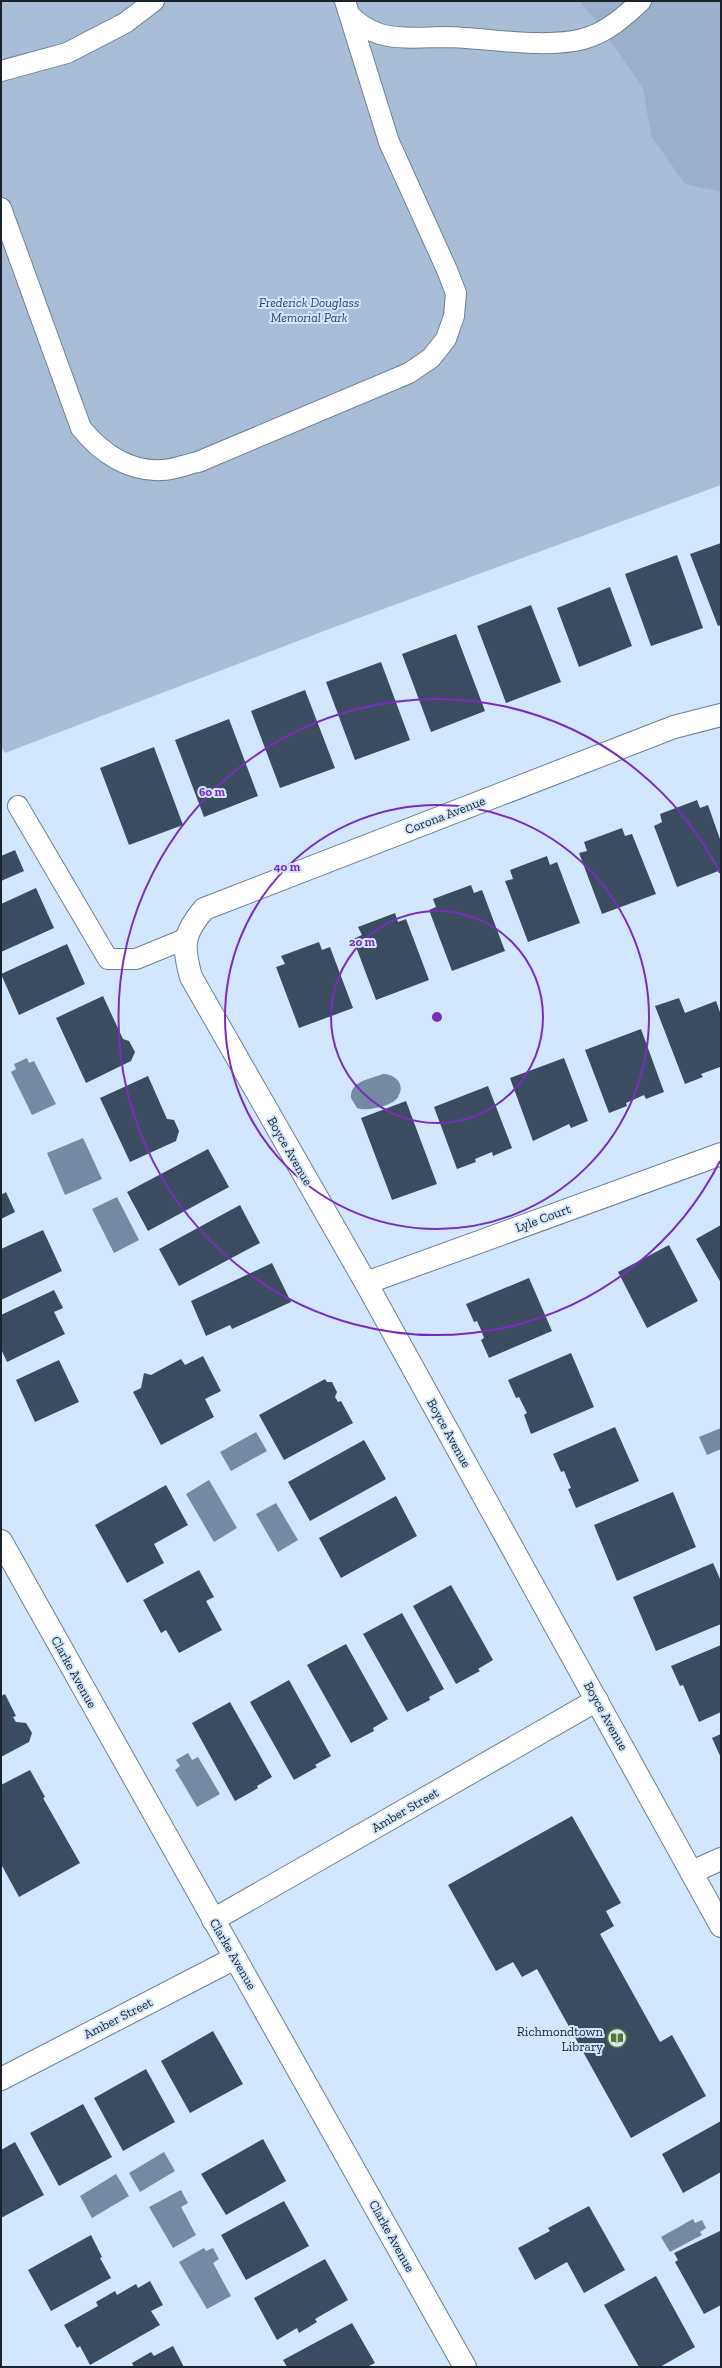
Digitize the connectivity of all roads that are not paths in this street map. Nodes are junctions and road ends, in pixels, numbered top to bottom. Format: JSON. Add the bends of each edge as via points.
{"nodes":[{"id":1,"x":154,"y":1,"type":"edge"},
{"id":2,"x":641,"y":1,"type":"edge"},
{"id":3,"x":348,"y":8,"type":"edge"},
{"id":4,"x":1,"y":71,"type":"edge"},
{"id":5,"x":1,"y":208,"type":"edge"},
{"id":6,"x":721,"y":715,"type":"edge"},
{"id":7,"x":18,"y":806,"type":"dead end"},
{"id":8,"x":185,"y":939,"type":"junction"},
{"id":9,"x":721,"y":1154,"type":"edge"},
{"id":10,"x":366,"y":1283,"type":"junction"},
{"id":11,"x":1,"y":1541,"type":"edge"},
{"id":12,"x":597,"y":1700,"type":"junction"},
{"id":13,"x":721,"y":1859,"type":"edge"},
{"id":14,"x":692,"y":1872,"type":"junction"},
{"id":15,"x":213,"y":1920,"type":"junction"},
{"id":16,"x":721,"y":1926,"type":"edge"},
{"id":17,"x":235,"y":1958,"type":"junction"},
{"id":18,"x":1,"y":2079,"type":"edge"},
{"id":19,"x":466,"y":2367,"type":"edge"}],
"edges":[{"from":1,"to":4,"type":"lane","via":[[125,23],[67,53]]},
{"from":2,"to":3,"type":"lane","via":[[615,24],[584,39],[547,43],[445,37],[409,38],[380,34],[359,24]]},
{"from":3,"to":5,"type":"lane","via":[[389,142],[456,293],[454,316],[446,339],[432,358],[410,372],[198,462],[162,470],[135,468],[96,446],[81,428]]},
{"from":6,"to":8,"type":"street","name":"Corona Avenue","via":[[674,727],[204,908],[192,923]]},
{"from":7,"to":8,"type":"lane","via":[[108,959],[136,959]]},
{"from":8,"to":10,"type":"street","name":"Boyce Avenue","via":[[185,956],[191,977]]},
{"from":9,"to":10,"type":"street","name":"Lyle Court"},
{"from":10,"to":12,"type":"street","name":"Boyce Avenue"},
{"from":11,"to":15,"type":"street","name":"Clarke Avenue"},
{"from":12,"to":14,"type":"street","name":"Boyce Avenue"},
{"from":12,"to":15,"type":"street","name":"Amber Street"},
{"from":13,"to":14,"type":"street"},
{"from":14,"to":16,"type":"street","name":"Boyce Avenue"},
{"from":15,"to":17,"type":"street","name":"Clarke Avenue"},
{"from":17,"to":18,"type":"street","name":"Amber Street"},
{"from":17,"to":19,"type":"street","name":"Clarke Avenue"}]}
